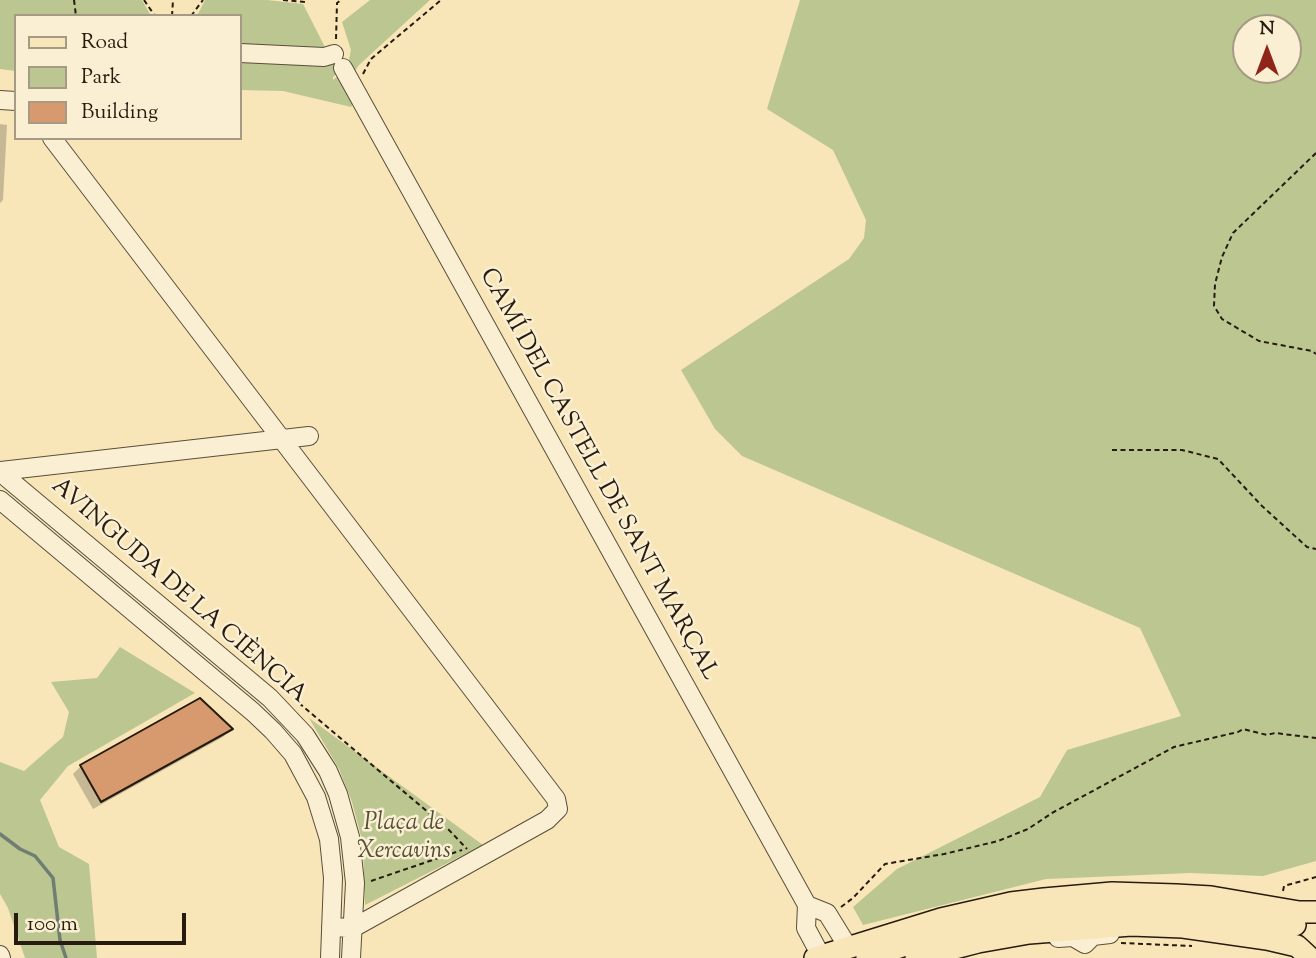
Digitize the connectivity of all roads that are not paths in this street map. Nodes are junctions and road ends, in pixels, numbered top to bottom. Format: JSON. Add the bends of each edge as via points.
{"nodes":[{"id":1,"x":242,"y":52,"type":"edge"},
{"id":2,"x":54,"y":140,"type":"edge"},
{"id":3,"x":309,"y":436,"type":"dead end"},
{"id":4,"x":282,"y":439,"type":"junction"},
{"id":5,"x":0,"y":472,"type":"edge"},
{"id":6,"x":0,"y":500,"type":"edge"},
{"id":7,"x":807,"y":905,"type":"junction"},
{"id":8,"x":1316,"y":912,"type":"edge"},
{"id":9,"x":1213,"y":914,"type":"junction"},
{"id":10,"x":1270,"y":915,"type":"junction"},
{"id":11,"x":1316,"y":922,"type":"edge"},
{"id":12,"x":331,"y":927,"type":"junction"},
{"id":13,"x":353,"y":928,"type":"junction"},
{"id":14,"x":1315,"y":936,"type":"edge"},
{"id":15,"x":848,"y":947,"type":"junction"},
{"id":16,"x":818,"y":957,"type":"edge"},
{"id":17,"x":330,"y":958,"type":"edge"},
{"id":18,"x":351,"y":958,"type":"edge"},
{"id":19,"x":867,"y":958,"type":"edge"},
{"id":20,"x":916,"y":958,"type":"edge"},
{"id":21,"x":1312,"y":958,"type":"edge"}],
"edges":[{"from":1,"to":7,"type":"street","name":"CAMÍ DEL CASTELL DE SANT MARÇAL","via":[[338,54]]},
{"from":2,"to":4,"type":"street"},
{"from":3,"to":4,"type":"street"},
{"from":4,"to":5,"type":"street"},
{"from":4,"to":13,"type":"street","via":[[558,803],[556,813],[547,820]]},
{"from":5,"to":13,"type":"street","name":"AVINGUDA DE LA CIÈNCIA","via":[[270,698],[305,735],[327,771],[345,815],[355,883]]},
{"from":6,"to":12,"type":"street","name":"AVINGUDA DE LA CIÈNCIA","via":[[253,712],[293,754],[316,797],[329,839]]},
{"from":7,"to":15,"type":"street","via":[[827,913]]},
{"from":7,"to":16,"type":"street","name":"CAMÍ DEL CASTELL DE SANT MARÇAL","via":[[806,928]]},
{"from":8,"to":10,"type":"main road"},
{"from":9,"to":10,"type":"main road"},
{"from":9,"to":10,"type":"main road"},
{"from":9,"to":15,"type":"main road","via":[[1112,893],[1022,901]]},
{"from":9,"to":19,"type":"main road","via":[[1133,908],[1030,916],[954,931]]},
{"from":9,"to":20,"type":"main road","via":[[1187,937],[1131,925],[1080,927],[978,942]]},
{"from":10,"to":11,"type":"main road","via":[[1290,925]]},
{"from":10,"to":21,"type":"main road"},
{"from":12,"to":13,"type":"street"},
{"from":12,"to":17,"type":"street","name":"AVINGUDA DE LA CIÈNCIA"},
{"from":13,"to":18,"type":"street","name":"AVINGUDA DE LA CIÈNCIA"},
{"from":14,"to":21,"type":"main road"},
{"from":15,"to":16,"type":"main road"}]}
